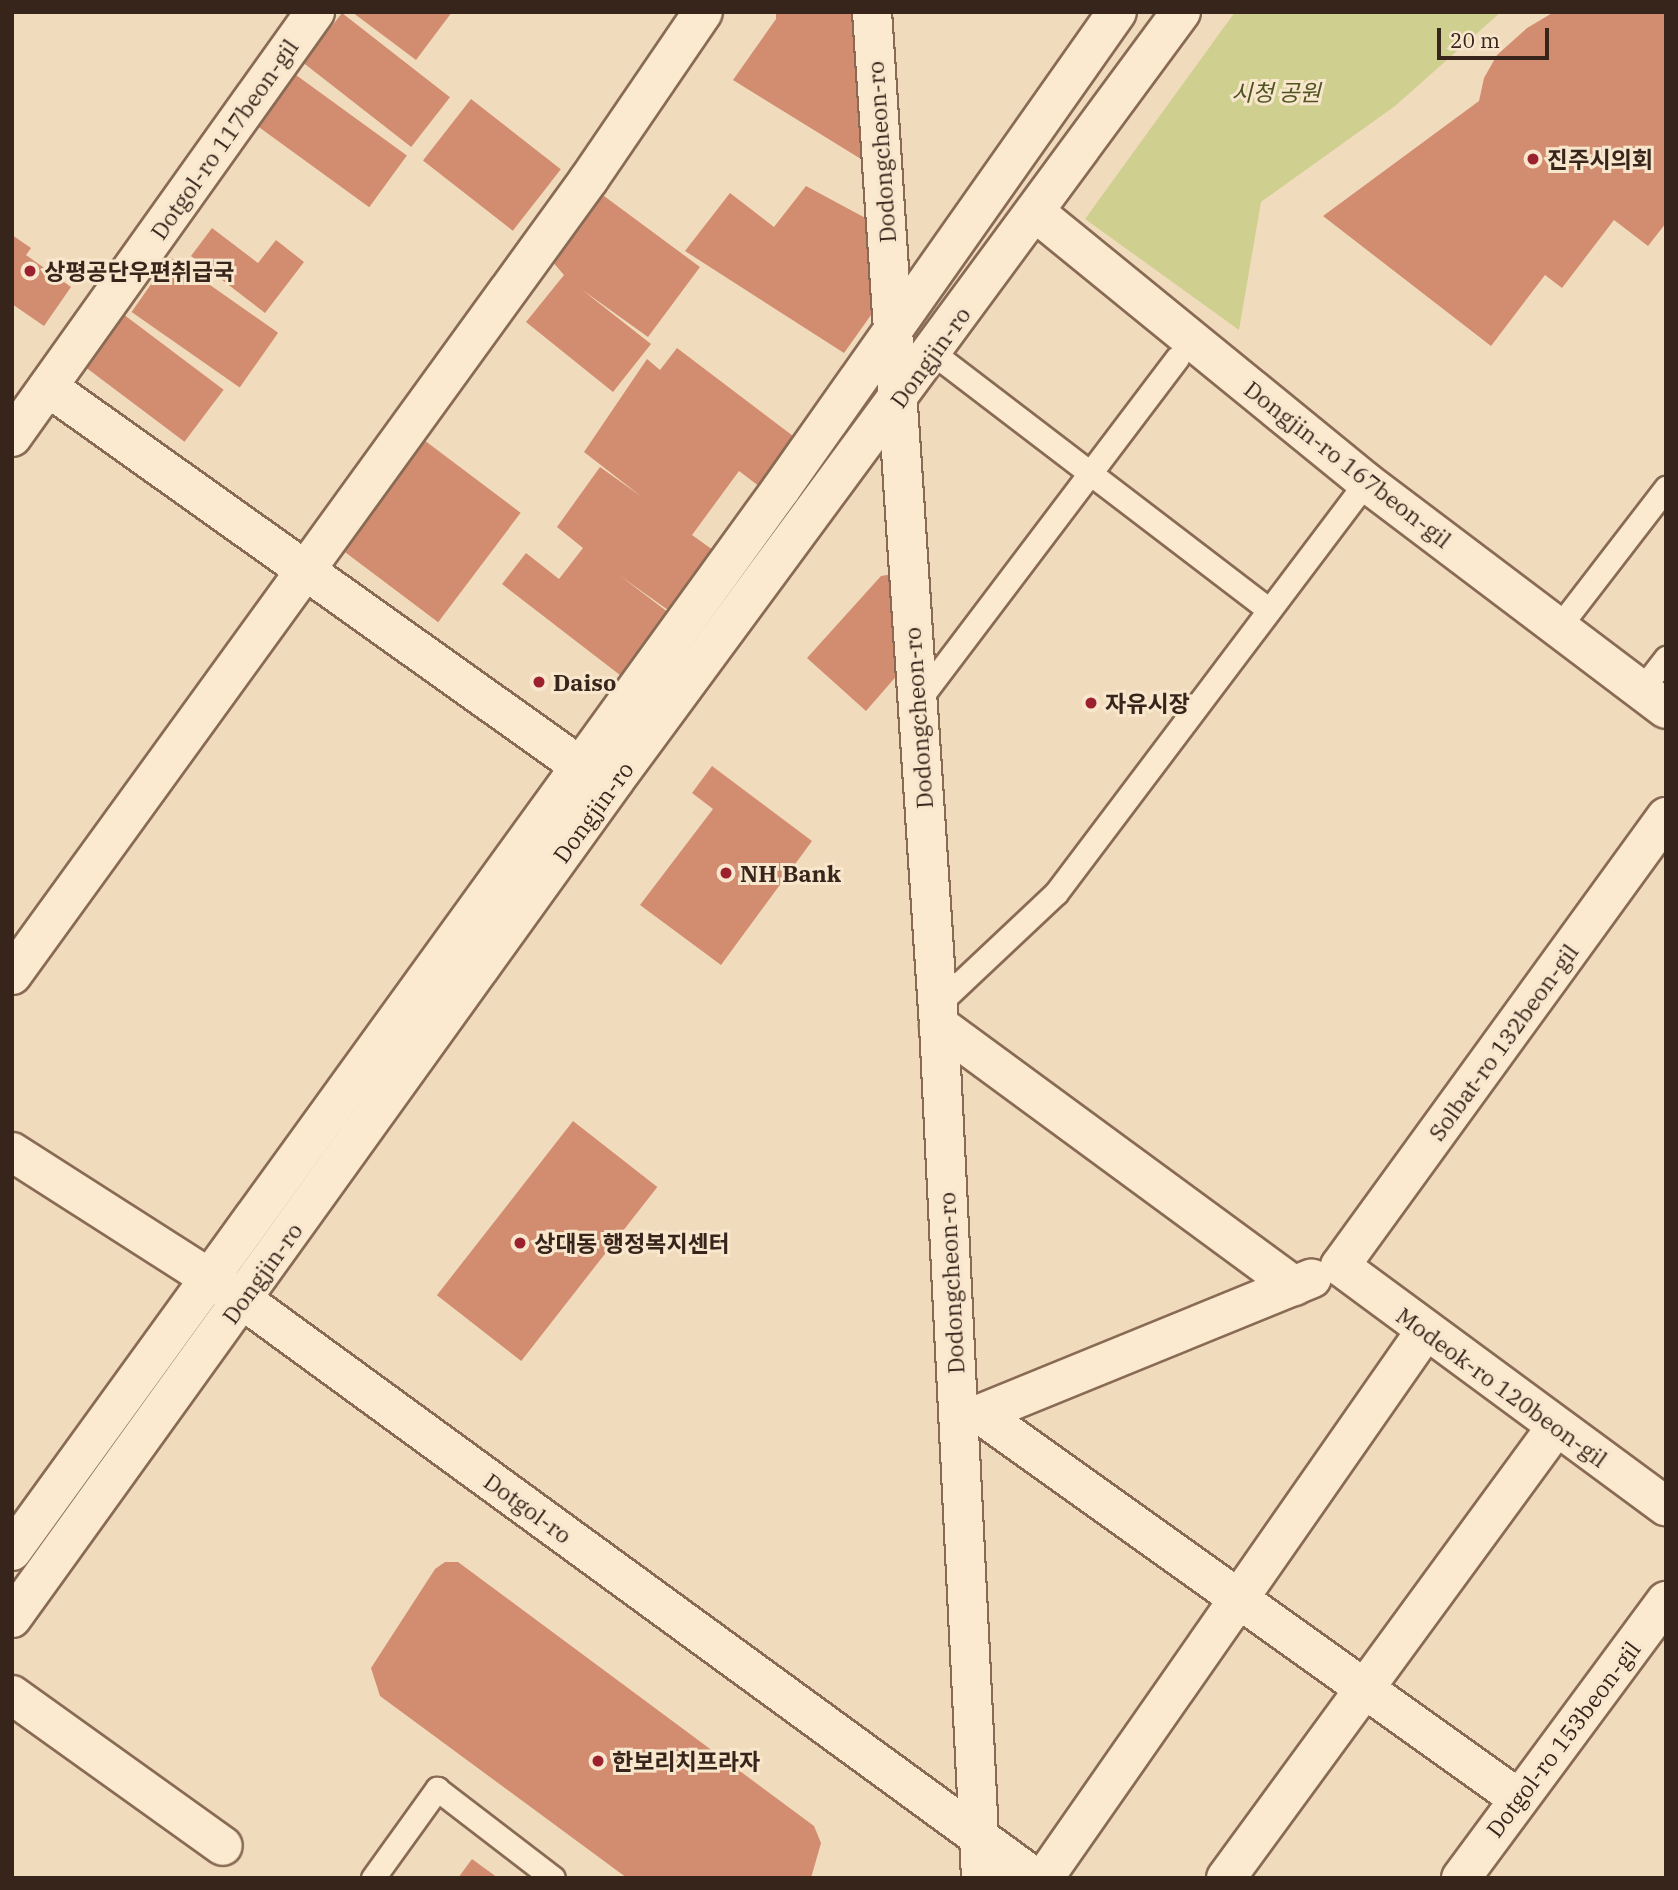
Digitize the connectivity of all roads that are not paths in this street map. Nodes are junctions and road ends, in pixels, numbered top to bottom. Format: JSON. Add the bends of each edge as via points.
{"nodes":[{"id":1,"x":314,"y":12,"type":"edge"},
{"id":2,"x":703,"y":12,"type":"edge"},
{"id":3,"x":872,"y":12,"type":"edge"},
{"id":4,"x":1117,"y":12,"type":"edge"},
{"id":5,"x":1181,"y":12,"type":"edge"},
{"id":6,"x":1035,"y":212,"type":"junction"},
{"id":7,"x":893,"y":330,"type":"junction"},
{"id":8,"x":933,"y":353,"type":"junction"},
{"id":9,"x":1177,"y":358,"type":"dead end"},
{"id":10,"x":48,"y":387,"type":"junction"},
{"id":11,"x":899,"y":399,"type":"junction"},
{"id":12,"x":12,"y":437,"type":"edge"},
{"id":13,"x":1088,"y":476,"type":"junction"},
{"id":14,"x":1366,"y":482,"type":"junction"},
{"id":15,"x":1666,"y":488,"type":"edge"},
{"id":16,"x":305,"y":570,"type":"junction"},
{"id":17,"x":1269,"y":610,"type":"junction"},
{"id":18,"x":1558,"y":628,"type":"junction"},
{"id":19,"x":1666,"y":658,"type":"edge"},
{"id":20,"x":1653,"y":700,"type":"edge"},
{"id":21,"x":916,"y":702,"type":"junction"},
{"id":22,"x":580,"y":766,"type":"junction"},
{"id":23,"x":1666,"y":817,"type":"edge"},
{"id":24,"x":12,"y":975,"type":"edge"},
{"id":25,"x":938,"y":1015,"type":"junction"},
{"id":26,"x":12,"y":1152,"type":"edge"},
{"id":27,"x":1340,"y":1266,"type":"junction"},
{"id":28,"x":208,"y":1276,"type":"junction"},
{"id":29,"x":1294,"y":1286,"type":"junction"},
{"id":30,"x":243,"y":1300,"type":"junction"},
{"id":31,"x":1426,"y":1330,"type":"junction"},
{"id":32,"x":969,"y":1419,"type":"junction"},
{"id":33,"x":1556,"y":1427,"type":"junction"},
{"id":34,"x":1666,"y":1506,"type":"edge"},
{"id":35,"x":12,"y":1550,"type":"edge"},
{"id":36,"x":1235,"y":1599,"type":"junction"},
{"id":37,"x":1666,"y":1601,"type":"edge"},
{"id":38,"x":12,"y":1618,"type":"edge"},
{"id":39,"x":1361,"y":1691,"type":"junction"},
{"id":40,"x":12,"y":1695,"type":"edge"},
{"id":41,"x":1519,"y":1799,"type":"junction"},
{"id":42,"x":978,"y":1837,"type":"junction"},
{"id":43,"x":223,"y":1846,"type":"dead end"},
{"id":44,"x":373,"y":1878,"type":"edge"},
{"id":45,"x":553,"y":1878,"type":"edge"},
{"id":46,"x":981,"y":1878,"type":"edge"},
{"id":47,"x":1035,"y":1878,"type":"edge"},
{"id":48,"x":1044,"y":1878,"type":"edge"},
{"id":49,"x":1226,"y":1878,"type":"edge"},
{"id":50,"x":1461,"y":1878,"type":"edge"}],
"edges":[{"from":1,"to":10,"type":"street","name":"Dotgol-ro 117beon-gil"},
{"from":2,"to":16,"type":"street","via":[[589,179]]},
{"from":3,"to":7,"type":"street","name":"Dodongcheon-ro"},
{"from":4,"to":7,"type":"street","name":"Dongjin-ro"},
{"from":5,"to":6,"type":"street","name":"Dongjin-ro"},
{"from":6,"to":8,"type":"street","name":"Dongjin-ro"},
{"from":6,"to":14,"type":"street","name":"Dongjin-ro 167beon-gil"},
{"from":7,"to":11,"type":"street","name":"Dodongcheon-ro"},
{"from":7,"to":22,"type":"street","name":"Dongjin-ro"},
{"from":8,"to":11,"type":"street","name":"Dongjin-ro"},
{"from":8,"to":13,"type":"lane"},
{"from":9,"to":13,"type":"lane"},
{"from":10,"to":12,"type":"street","name":"Dotgol-ro 117beon-gil"},
{"from":10,"to":16,"type":"street"},
{"from":11,"to":21,"type":"street","name":"Dodongcheon-ro"},
{"from":11,"to":30,"type":"street","name":"Dongjin-ro","via":[[607,792]]},
{"from":13,"to":17,"type":"lane"},
{"from":13,"to":21,"type":"lane"},
{"from":14,"to":17,"type":"lane"},
{"from":14,"to":18,"type":"street","name":"Dongjin-ro 167beon-gil"},
{"from":15,"to":18,"type":"lane"},
{"from":16,"to":22,"type":"street"},
{"from":16,"to":24,"type":"street"},
{"from":17,"to":25,"type":"lane","via":[[1056,893]]},
{"from":18,"to":20,"type":"street","name":"Dongjin-ro 167beon-gil"},
{"from":19,"to":20,"type":"lane"},
{"from":21,"to":25,"type":"street","name":"Dodongcheon-ro"},
{"from":22,"to":28,"type":"street","name":"Dongjin-ro"},
{"from":23,"to":27,"type":"street","name":"Solbat-ro 132beon-gil"},
{"from":25,"to":29,"type":"street"},
{"from":25,"to":32,"type":"street","name":"Dodongcheon-ro"},
{"from":26,"to":28,"type":"street","name":"Dotgol-ro"},
{"from":27,"to":29,"type":"street"},
{"from":27,"to":31,"type":"street","name":"Modeok-ro 120beon-gil"},
{"from":28,"to":30,"type":"street","name":"Dotgol-ro"},
{"from":28,"to":35,"type":"street","name":"Dongjin-ro"},
{"from":29,"to":32,"type":"street"},
{"from":30,"to":38,"type":"street","name":"Dongjin-ro"},
{"from":30,"to":42,"type":"street","name":"Dotgol-ro"},
{"from":31,"to":33,"type":"street","name":"Modeok-ro 120beon-gil"},
{"from":31,"to":36,"type":"street"},
{"from":32,"to":36,"type":"street"},
{"from":32,"to":42,"type":"street","name":"Dodongcheon-ro"},
{"from":33,"to":34,"type":"street","name":"Modeok-ro 120beon-gil"},
{"from":33,"to":39,"type":"street"},
{"from":36,"to":39,"type":"street"},
{"from":36,"to":48,"type":"street"},
{"from":37,"to":41,"type":"street","name":"Dotgol-ro 153beon-gil"},
{"from":39,"to":41,"type":"street"},
{"from":39,"to":49,"type":"street"},
{"from":40,"to":43,"type":"street"},
{"from":41,"to":50,"type":"street","name":"Dotgol-ro 153beon-gil"},
{"from":42,"to":46,"type":"street","name":"Dodongcheon-ro"},
{"from":42,"to":47,"type":"street","name":"Dotgol-ro"},
{"from":44,"to":45,"type":"lane","via":[[437,1789]]}]}
